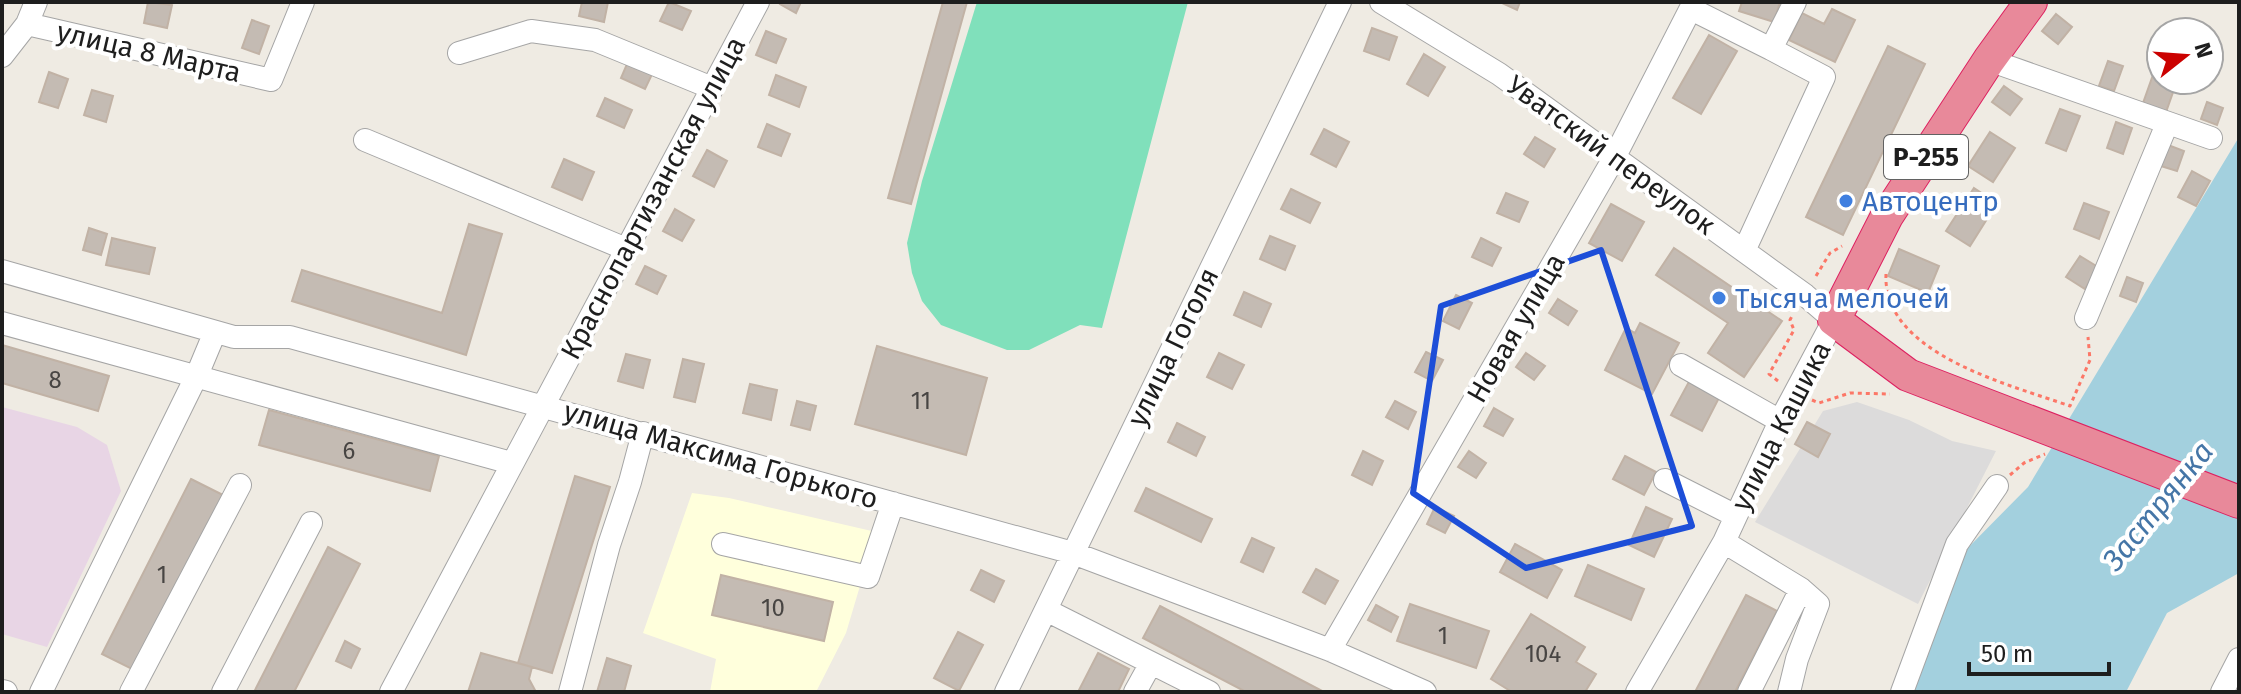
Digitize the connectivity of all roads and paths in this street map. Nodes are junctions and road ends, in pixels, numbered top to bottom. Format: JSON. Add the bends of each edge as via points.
{"nodes":[{"id":1,"x":36,"y":2,"type":"edge"},
{"id":2,"x":303,"y":2,"type":"edge"},
{"id":3,"x":758,"y":2,"type":"edge"},
{"id":4,"x":1340,"y":2,"type":"edge"},
{"id":5,"x":1381,"y":2,"type":"edge"},
{"id":6,"x":1795,"y":2,"type":"edge"},
{"id":7,"x":2031,"y":2,"type":"edge"},
{"id":8,"x":1692,"y":6,"type":"edge"},
{"id":9,"x":27,"y":24,"type":"junction"},
{"id":10,"x":1771,"y":49,"type":"junction"},
{"id":11,"x":459,"y":53,"type":"dead end"},
{"id":12,"x":2,"y":56,"type":"edge"},
{"id":13,"x":1989,"y":60,"type":"junction"},
{"id":14,"x":712,"y":88,"type":"junction"},
{"id":15,"x":2167,"y":124,"type":"junction"},
{"id":16,"x":2211,"y":138,"type":"dead end"},
{"id":17,"x":365,"y":140,"type":"dead end"},
{"id":18,"x":1614,"y":158,"type":"junction"},
{"id":19,"x":1871,"y":245,"type":"junction"},
{"id":20,"x":626,"y":249,"type":"junction"},
{"id":21,"x":1744,"y":251,"type":"junction"},
{"id":22,"x":2,"y":271,"type":"edge"},
{"id":23,"x":2086,"y":318,"type":"joint"},
{"id":24,"x":1834,"y":320,"type":"junction"},
{"id":25,"x":2,"y":323,"type":"edge"},
{"id":26,"x":215,"y":332,"type":"junction"},
{"id":27,"x":1681,"y":365,"type":"dead end"},
{"id":28,"x":197,"y":375,"type":"junction"},
{"id":29,"x":1771,"y":377,"type":"dead end"},
{"id":30,"x":1796,"y":393,"type":"junction"},
{"id":31,"x":1891,"y":394,"type":"dead end"},
{"id":32,"x":542,"y":405,"type":"junction"},
{"id":33,"x":1780,"y":421,"type":"junction"},
{"id":34,"x":643,"y":433,"type":"junction"},
{"id":35,"x":2052,"y":451,"type":"dead end"},
{"id":36,"x":511,"y":463,"type":"junction"},
{"id":37,"x":2024,"y":463,"type":"dead end"},
{"id":38,"x":1665,"y":480,"type":"dead end"},
{"id":39,"x":240,"y":485,"type":"dead end"},
{"id":40,"x":1997,"y":486,"type":"dead end"},
{"id":41,"x":2239,"y":502,"type":"edge"},
{"id":42,"x":893,"y":503,"type":"junction"},
{"id":43,"x":1736,"y":516,"type":"junction"},
{"id":44,"x":311,"y":523,"type":"dead end"},
{"id":45,"x":1724,"y":542,"type":"junction"},
{"id":46,"x":723,"y":544,"type":"dead end"},
{"id":47,"x":1073,"y":553,"type":"junction"},
{"id":48,"x":1801,"y":589,"type":"junction"},
{"id":49,"x":1046,"y":610,"type":"junction"},
{"id":50,"x":1330,"y":650,"type":"junction"},
{"id":51,"x":2239,"y":659,"type":"edge"},
{"id":52,"x":1151,"y":663,"type":"junction"},
{"id":53,"x":1386,"y":684,"type":"edge"},
{"id":54,"x":41,"y":692,"type":"edge"},
{"id":55,"x":131,"y":692,"type":"edge"},
{"id":56,"x":223,"y":692,"type":"edge"},
{"id":57,"x":391,"y":692,"type":"edge"},
{"id":58,"x":570,"y":692,"type":"edge"},
{"id":59,"x":1006,"y":692,"type":"edge"},
{"id":60,"x":1135,"y":692,"type":"edge"},
{"id":61,"x":1209,"y":692,"type":"edge"},
{"id":62,"x":1425,"y":692,"type":"edge"},
{"id":63,"x":1637,"y":692,"type":"edge"},
{"id":64,"x":1749,"y":692,"type":"edge"},
{"id":65,"x":1789,"y":692,"type":"edge"},
{"id":66,"x":1902,"y":692,"type":"edge"},
{"id":67,"x":2222,"y":692,"type":"edge"}],
"edges":[{"from":1,"to":9,"type":"street"},
{"from":2,"to":9,"type":"street","name":"улица 8 Марта","via":[[271,80]]},
{"from":3,"to":14,"type":"street","name":"Краснопартизанская улица"},
{"from":4,"to":47,"type":"street","name":"улица Гоголя"},
{"from":5,"to":18,"type":"street","name":"Уватский переулок","via":[[1499,74]]},
{"from":6,"to":10,"type":"street"},
{"from":7,"to":13,"type":"highway","name":"улица Кашика","number":"Р-255"},
{"from":8,"to":10,"type":"street"},
{"from":8,"to":18,"type":"street","name":"Новая улица"},
{"from":9,"to":12,"type":"street"},
{"from":10,"to":21,"type":"street","via":[[1824,77]]},
{"from":11,"to":14,"type":"street","via":[[531,31],[595,40]]},
{"from":13,"to":15,"type":"street"},
{"from":13,"to":19,"type":"highway","name":"улица Кашика","number":"Р-255"},
{"from":14,"to":20,"type":"street","name":"Краснопартизанская улица"},
{"from":15,"to":16,"type":"street"},
{"from":15,"to":23,"type":"street"},
{"from":17,"to":20,"type":"street"},
{"from":18,"to":21,"type":"street","name":"Уватский переулок"},
{"from":18,"to":50,"type":"street","name":"Новая улица"},
{"from":19,"to":23,"type":"path","via":[[1887,252],[1885,290],[1894,314],[1919,342],[1982,374],[2070,406],[2090,360]]},
{"from":19,"to":24,"type":"highway","name":"улица Кашика","number":"Р-255"},
{"from":20,"to":32,"type":"street","name":"Краснопартизанская улица"},
{"from":21,"to":24,"type":"street","name":"Уватский переулок"},
{"from":22,"to":26,"type":"street","name":"улица Максима Горького"},
{"from":24,"to":30,"type":"street","name":"улица Кашика"},
{"from":24,"to":41,"type":"highway","via":[[1908,375]]},
{"from":25,"to":28,"type":"street"},
{"from":26,"to":28,"type":"street"},
{"from":26,"to":32,"type":"street","name":"улица Максима Горького","via":[[290,337]]},
{"from":27,"to":33,"type":"street"},
{"from":28,"to":36,"type":"street"},
{"from":28,"to":54,"type":"street"},
{"from":29,"to":30,"type":"path"},
{"from":30,"to":31,"type":"path","via":[[1819,403],[1850,393]]},
{"from":30,"to":33,"type":"street","name":"улица Кашика"},
{"from":32,"to":34,"type":"street","name":"улица Максима Горького"},
{"from":32,"to":36,"type":"street","name":"Краснопартизанская улица"},
{"from":33,"to":43,"type":"street","name":"улица Кашика"},
{"from":34,"to":42,"type":"street","name":"улица Максима Горького"},
{"from":34,"to":58,"type":"street"},
{"from":35,"to":37,"type":"path"},
{"from":36,"to":57,"type":"street","name":"Краснопартизанская улица"},
{"from":38,"to":43,"type":"street"},
{"from":39,"to":55,"type":"street"},
{"from":40,"to":66,"type":"street","via":[[1957,544]]},
{"from":42,"to":46,"type":"street","via":[[868,577]]},
{"from":42,"to":47,"type":"street","name":"улица Максима Горького"},
{"from":43,"to":45,"type":"street","name":"улица Кашика"},
{"from":44,"to":56,"type":"street"},
{"from":45,"to":48,"type":"street"},
{"from":45,"to":63,"type":"street","name":"улица Кашика"},
{"from":47,"to":49,"type":"street","name":"улица Гоголя"},
{"from":47,"to":50,"type":"street","name":"улица Максима Горького"},
{"from":48,"to":64,"type":"street"},
{"from":48,"to":65,"type":"street","via":[[1818,604]]},
{"from":49,"to":52,"type":"street"},
{"from":49,"to":59,"type":"street","name":"улица Гоголя"},
{"from":50,"to":53,"type":"street","name":"улица Максима Горького"},
{"from":51,"to":67,"type":"street"},
{"from":52,"to":60,"type":"street"},
{"from":52,"to":61,"type":"street"},
{"from":53,"to":62,"type":"street","name":"улица Максима Горького"}]}
